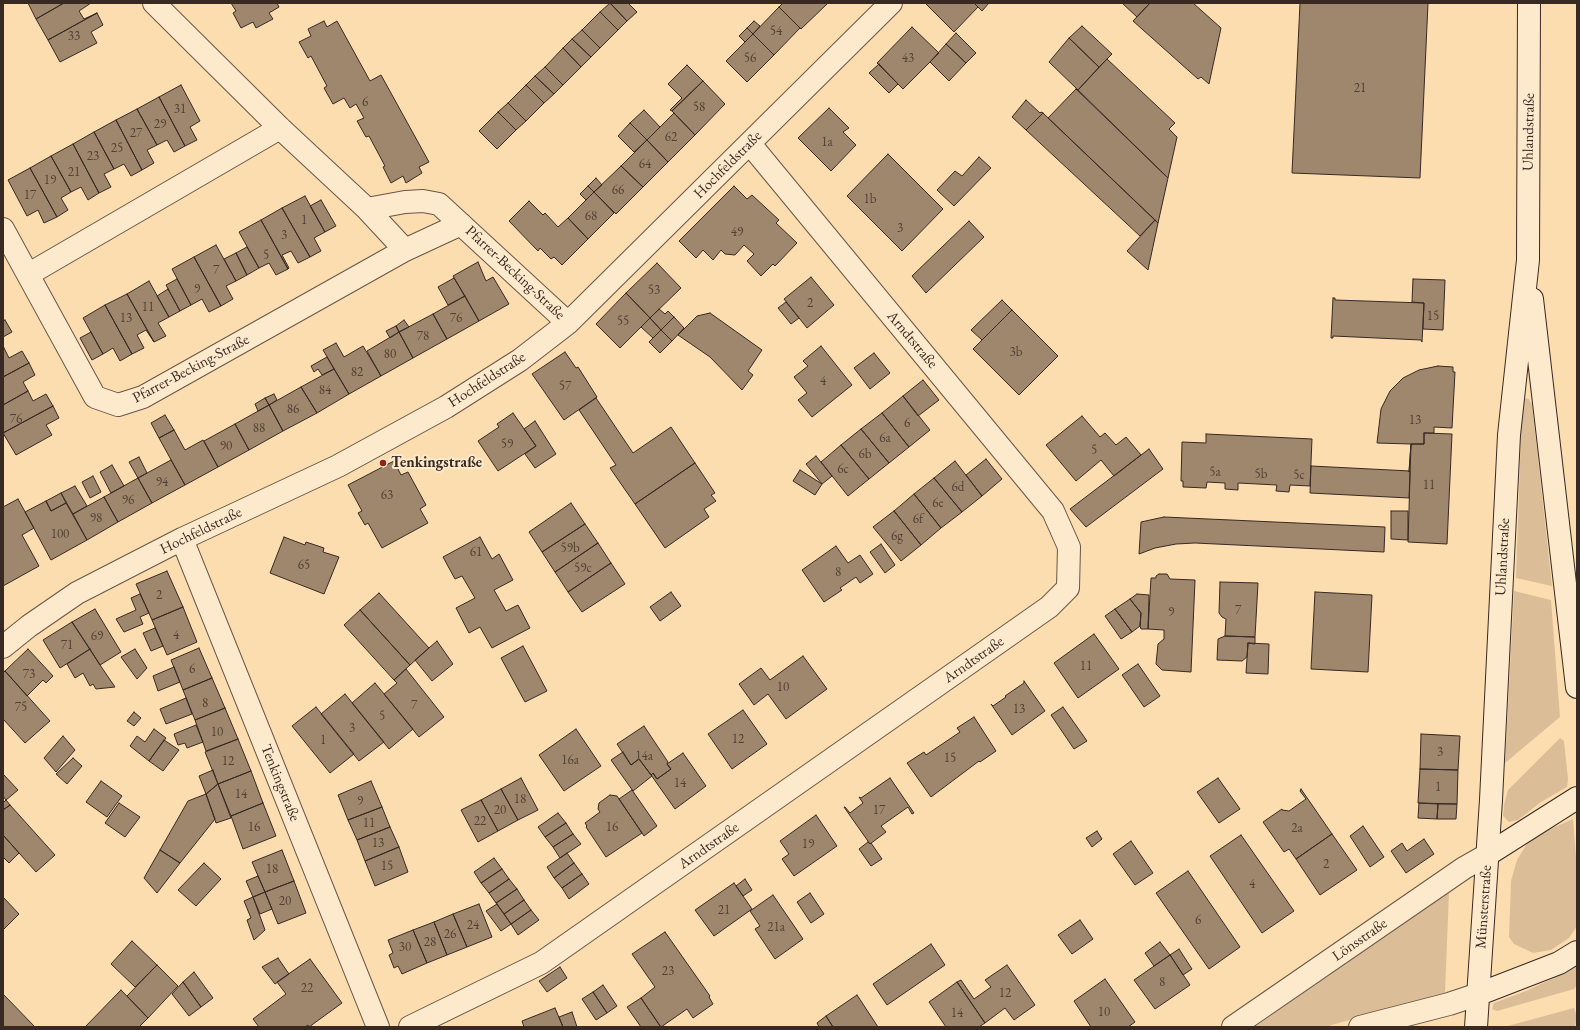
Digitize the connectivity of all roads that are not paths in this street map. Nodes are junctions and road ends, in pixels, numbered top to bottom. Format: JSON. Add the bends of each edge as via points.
{"nodes":[{"id":1,"x":154,"y":3,"type":"edge"},
{"id":2,"x":891,"y":3,"type":"edge"},
{"id":3,"x":1529,"y":3,"type":"edge"},
{"id":4,"x":280,"y":128,"type":"junction"},
{"id":5,"x":750,"y":144,"type":"junction"},
{"id":6,"x":368,"y":210,"type":"junction"},
{"id":7,"x":461,"y":224,"type":"junction"},
{"id":8,"x":3,"y":229,"type":"edge"},
{"id":9,"x":405,"y":250,"type":"junction"},
{"id":10,"x":1528,"y":260,"type":"junction"},
{"id":11,"x":29,"y":274,"type":"junction"},
{"id":12,"x":568,"y":323,"type":"junction"},
{"id":13,"x":182,"y":539,"type":"junction"},
{"id":14,"x":3,"y":647,"type":"edge"},
{"id":15,"x":1577,"y":687,"type":"edge"},
{"id":16,"x":1577,"y":798,"type":"edge"},
{"id":17,"x":1487,"y":855,"type":"junction"},
{"id":18,"x":1577,"y":952,"type":"edge"},
{"id":19,"x":1479,"y":994,"type":"junction"},
{"id":20,"x":378,"y":1027,"type":"edge"},
{"id":21,"x":410,"y":1027,"type":"edge"},
{"id":22,"x":1233,"y":1027,"type":"edge"},
{"id":23,"x":1360,"y":1027,"type":"edge"},
{"id":24,"x":1476,"y":1027,"type":"edge"}],
"edges":[{"from":1,"to":4,"type":"street"},
{"from":2,"to":5,"type":"street","name":"Hochfeldstraße"},
{"from":3,"to":10,"type":"street","name":"Uhlandstraße"},
{"from":4,"to":6,"type":"street"},
{"from":4,"to":11,"type":"street"},
{"from":5,"to":12,"type":"street","name":"Hochfeldstraße"},
{"from":5,"to":21,"type":"street","name":"Arndtstraße","via":[[1053,511],[1069,547],[1068,588],[1049,607],[541,963]]},
{"from":6,"to":7,"type":"street","name":"Pfarrer-Becking-Straße","via":[[423,201],[439,204]]},
{"from":6,"to":9,"type":"street"},
{"from":7,"to":9,"type":"street","name":"Pfarrer-Becking-Straße"},
{"from":7,"to":12,"type":"street","name":"Pfarrer-Becking-Straße"},
{"from":8,"to":11,"type":"street","name":"Pfarrer-Becking-Straße"},
{"from":9,"to":11,"type":"street","name":"Pfarrer-Becking-Straße","via":[[143,397],[118,405],[95,397]]},
{"from":10,"to":15,"type":"street","name":"Uhlandstraße"},
{"from":10,"to":17,"type":"street","name":"Uhlandstraße","via":[[1509,435]]},
{"from":12,"to":13,"type":"street","name":"Hochfeldstraße","via":[[520,360],[415,425],[338,466]]},
{"from":13,"to":14,"type":"street","name":"Hochfeldstraße","via":[[77,593]]},
{"from":13,"to":20,"type":"street","name":"Tenkingstraße"},
{"from":16,"to":17,"type":"street","name":"Münsterstraße"},
{"from":17,"to":19,"type":"street","name":"Münsterstraße"},
{"from":17,"to":22,"type":"street","name":"Lönsstraße","via":[[1464,868]]},
{"from":18,"to":19,"type":"street","via":[[1559,963]]},
{"from":19,"to":23,"type":"street"},
{"from":19,"to":24,"type":"street","name":"Münsterstraße"}]}
